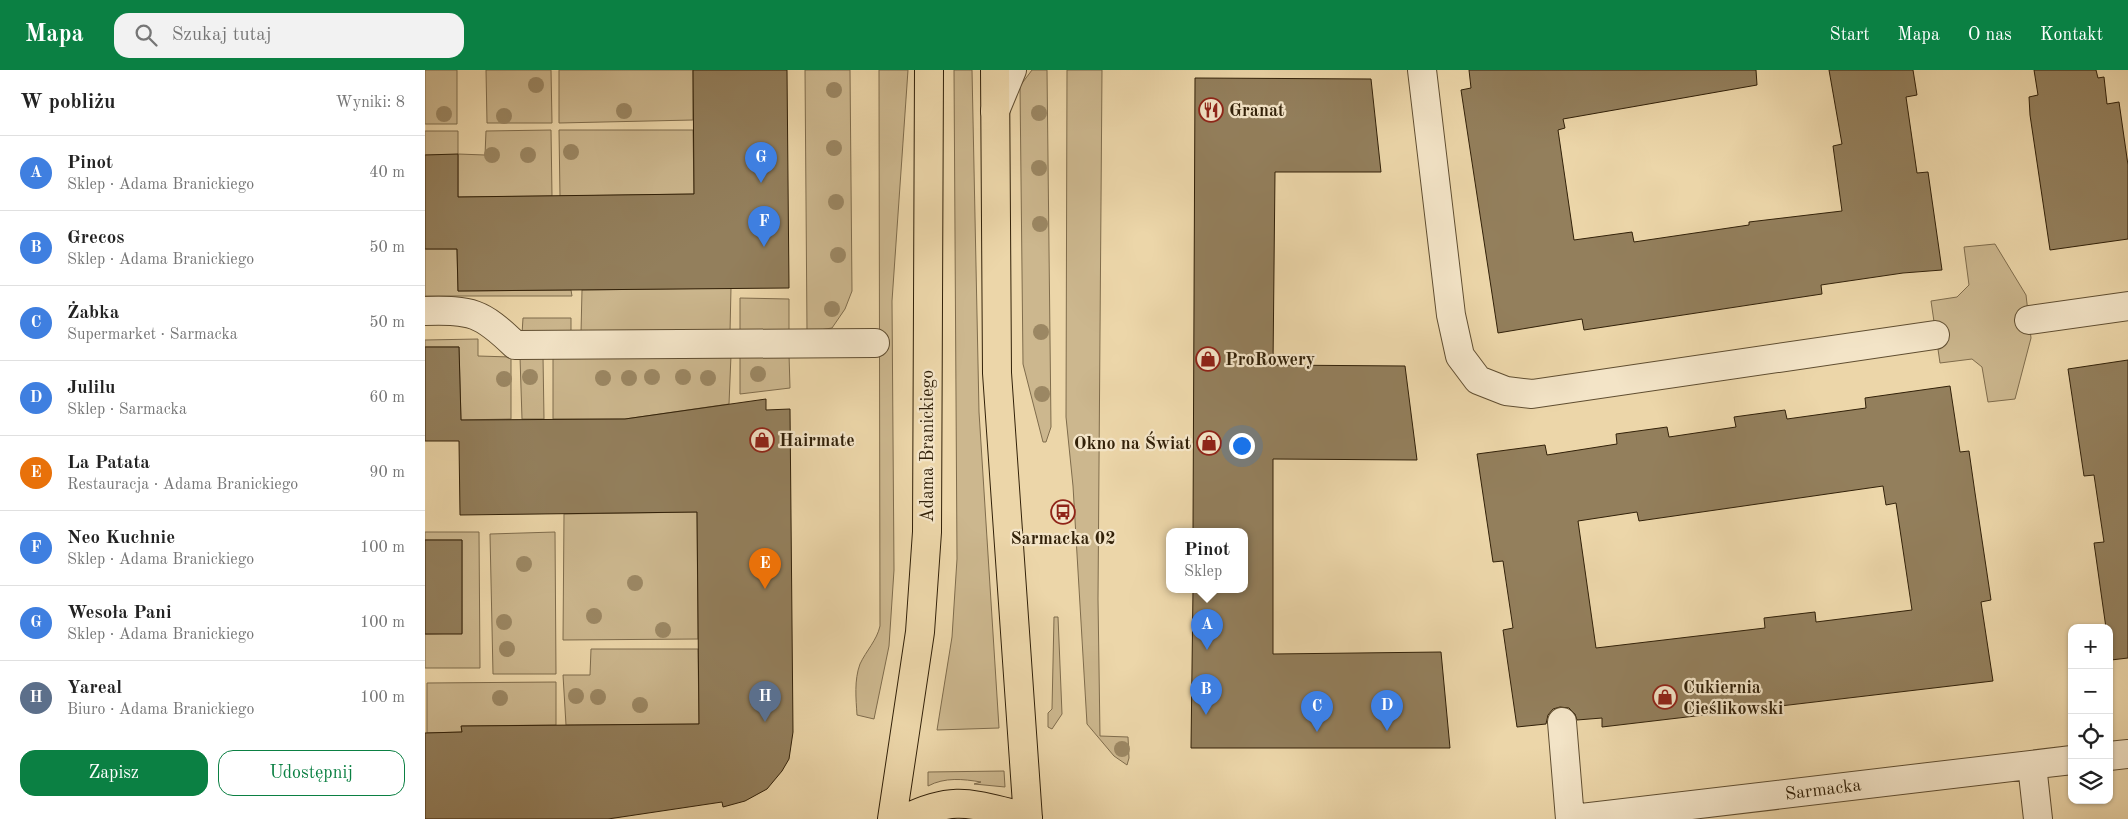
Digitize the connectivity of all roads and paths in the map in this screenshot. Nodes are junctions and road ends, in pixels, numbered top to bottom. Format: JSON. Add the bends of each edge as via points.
{"nodes":[{"id":1,"x":929,"y":70,"type":"edge"},
{"id":2,"x":995,"y":70,"type":"edge"},
{"id":3,"x":1012,"y":70,"type":"edge"},
{"id":4,"x":1422,"y":70,"type":"edge"},
{"id":5,"x":995,"y":111,"type":"junction"},
{"id":6,"x":2128,"y":306,"type":"edge"},
{"id":7,"x":425,"y":311,"type":"edge"},
{"id":8,"x":2029,"y":320,"type":"dead end"},
{"id":9,"x":1935,"y":335,"type":"dead end"},
{"id":10,"x":875,"y":343,"type":"dead end"},
{"id":11,"x":1562,"y":722,"type":"dead end"},
{"id":12,"x":2128,"y":754,"type":"edge"},
{"id":13,"x":2113,"y":756,"type":"edge"},
{"id":14,"x":2068,"y":760,"type":"edge"},
{"id":15,"x":2032,"y":765,"type":"junction"},
{"id":16,"x":1030,"y":818,"type":"edge"},
{"id":17,"x":892,"y":819,"type":"edge"},
{"id":18,"x":905,"y":819,"type":"edge"},
{"id":19,"x":1572,"y":819,"type":"edge"},
{"id":20,"x":2038,"y":819,"type":"edge"}],
"edges":[{"from":1,"to":17,"type":"main road","name":"Adama Branickiego","via":[[927,532],[920,632]]},
{"from":2,"to":5,"type":"main road"},
{"from":3,"to":5,"type":"street"},
{"from":4,"to":9,"type":"street","via":[[1451,315],[1460,356],[1478,380],[1507,391],[1532,394]]},
{"from":5,"to":16,"type":"main road","via":[[997,374]]},
{"from":6,"to":8,"type":"street"},
{"from":7,"to":10,"type":"street","via":[[472,313],[484,318],[515,345]]},
{"from":11,"to":19,"type":"street"},
{"from":12,"to":13,"type":"street"},
{"from":14,"to":15,"type":"street","name":"Sarmacka"},
{"from":15,"to":19,"type":"street","name":"Sarmacka"},
{"from":15,"to":20,"type":"street"},
{"from":16,"to":18,"type":"main road","via":[[971,804],[951,803],[934,806]]}]}
